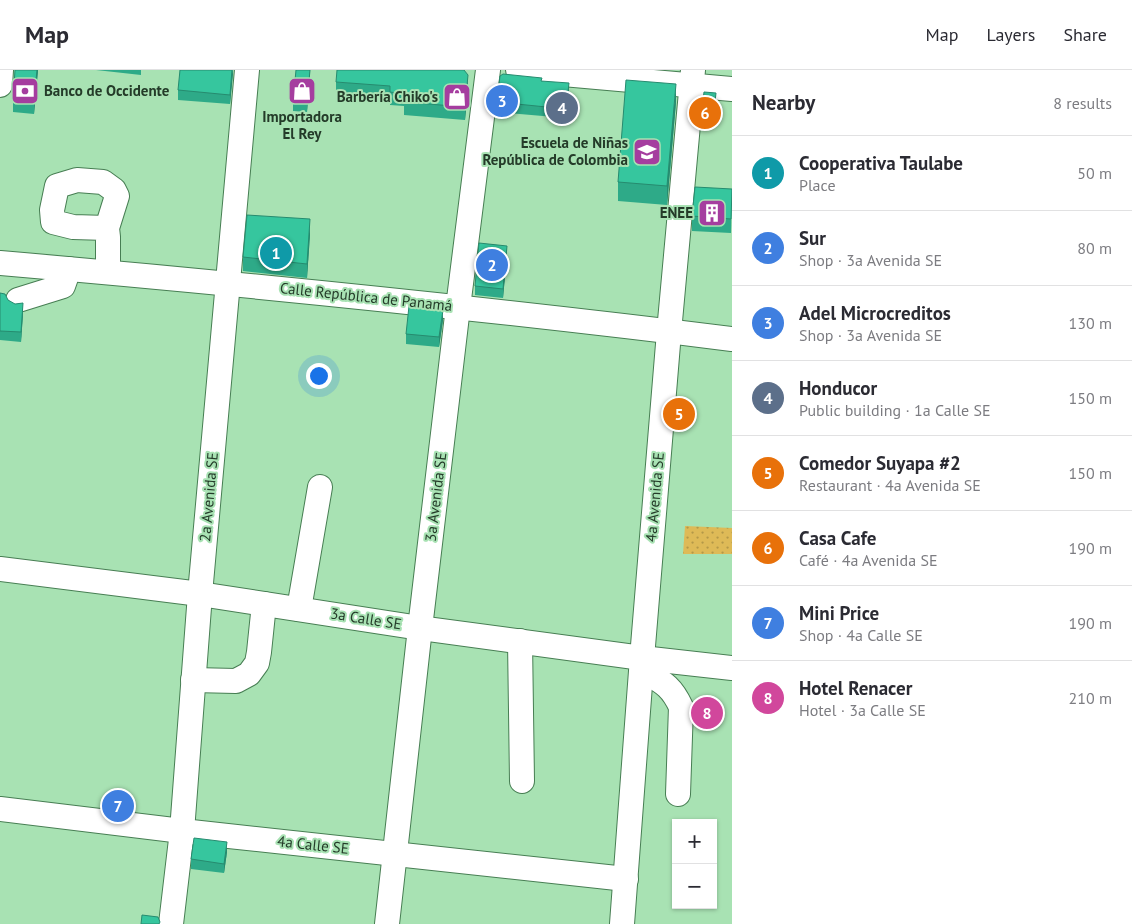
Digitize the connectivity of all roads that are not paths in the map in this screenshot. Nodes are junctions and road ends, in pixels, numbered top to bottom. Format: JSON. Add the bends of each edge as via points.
{"nodes":[{"id":1,"x":1,"y":70,"type":"edge"},
{"id":2,"x":247,"y":70,"type":"edge"},
{"id":3,"x":488,"y":70,"type":"edge"},
{"id":4,"x":518,"y":70,"type":"edge"},
{"id":5,"x":692,"y":78,"type":"edge"},
{"id":6,"x":0,"y":84,"type":"edge"},
{"id":7,"x":732,"y":89,"type":"edge"},
{"id":8,"x":107,"y":228,"type":"dead end"},
{"id":9,"x":0,"y":263,"type":"edge"},
{"id":10,"x":69,"y":269,"type":"junction"},
{"id":11,"x":108,"y":272,"type":"junction"},
{"id":12,"x":228,"y":283,"type":"junction"},
{"id":13,"x":18,"y":300,"type":"dead end"},
{"id":14,"x":458,"y":307,"type":"junction"},
{"id":15,"x":669,"y":332,"type":"junction"},
{"id":16,"x":732,"y":339,"type":"edge"},
{"id":17,"x":320,"y":487,"type":"dead end"},
{"id":18,"x":0,"y":569,"type":"edge"},
{"id":19,"x":200,"y":594,"type":"junction"},
{"id":20,"x":264,"y":604,"type":"junction"},
{"id":21,"x":299,"y":609,"type":"junction"},
{"id":22,"x":420,"y":628,"type":"junction"},
{"id":23,"x":520,"y":641,"type":"junction"},
{"id":24,"x":642,"y":664,"type":"junction"},
{"id":25,"x":732,"y":668,"type":"edge"},
{"id":26,"x":194,"y":680,"type":"junction"},
{"id":27,"x":522,"y":781,"type":"dead end"},
{"id":28,"x":678,"y":794,"type":"dead end"},
{"id":29,"x":0,"y":809,"type":"edge"},
{"id":30,"x":182,"y":831,"type":"junction"},
{"id":31,"x":396,"y":854,"type":"junction"},
{"id":32,"x":626,"y":879,"type":"junction"},
{"id":33,"x":171,"y":924,"type":"edge"},
{"id":34,"x":387,"y":924,"type":"edge"},
{"id":35,"x":622,"y":924,"type":"edge"}],
"edges":[{"from":1,"to":6,"type":"street"},
{"from":2,"to":12,"type":"street","name":"2a Avenida SE"},
{"from":3,"to":14,"type":"street","name":"3a Avenida SE"},
{"from":4,"to":5,"type":"street"},
{"from":5,"to":7,"type":"street"},
{"from":5,"to":15,"type":"street","name":"4a Avenida SE"},
{"from":8,"to":11,"type":"street"},
{"from":9,"to":10,"type":"street","name":"Calle República de Panamá"},
{"from":10,"to":11,"type":"street","name":"Calle República de Panamá"},
{"from":10,"to":13,"type":"street","via":[[63,286]]},
{"from":11,"to":12,"type":"street","name":"Calle República de Panamá"},
{"from":12,"to":14,"type":"street","name":"Calle República de Panamá"},
{"from":12,"to":19,"type":"street","name":"2a Avenida SE"},
{"from":14,"to":15,"type":"street","name":"Calle República de Panamá"},
{"from":14,"to":22,"type":"street","name":"3a Avenida SE"},
{"from":15,"to":16,"type":"street","name":"Calle República de Panamá"},
{"from":15,"to":24,"type":"street","name":"4a Avenida SE"},
{"from":17,"to":21,"type":"street"},
{"from":18,"to":19,"type":"street","name":"3a Calle SE"},
{"from":19,"to":20,"type":"street","name":"3a Calle SE"},
{"from":19,"to":26,"type":"street","name":"2a Avenida SE"},
{"from":20,"to":21,"type":"street","name":"3a Calle SE"},
{"from":20,"to":26,"type":"street","via":[[257,663],[249,674],[236,681]]},
{"from":21,"to":22,"type":"street","name":"3a Calle SE"},
{"from":22,"to":23,"type":"street","name":"3a Calle SE"},
{"from":22,"to":31,"type":"street","name":"3a Avenida SE"},
{"from":23,"to":24,"type":"street","name":"3a Calle SE"},
{"from":23,"to":27,"type":"street"},
{"from":24,"to":25,"type":"street","name":"3a Calle SE"},
{"from":24,"to":28,"type":"street","via":[[676,696],[681,707]]},
{"from":24,"to":32,"type":"street","name":"4a Avenida SE"},
{"from":26,"to":30,"type":"street","name":"2a Avenida SE"},
{"from":29,"to":30,"type":"street","name":"4a Calle SE"},
{"from":30,"to":31,"type":"street","name":"4a Calle SE"},
{"from":30,"to":33,"type":"street","name":"2a Avenida SE"},
{"from":31,"to":32,"type":"street","name":"4a Calle SE"},
{"from":31,"to":34,"type":"street","name":"3a Avenida SE"},
{"from":32,"to":35,"type":"street","name":"4a Avenida SE"}]}
